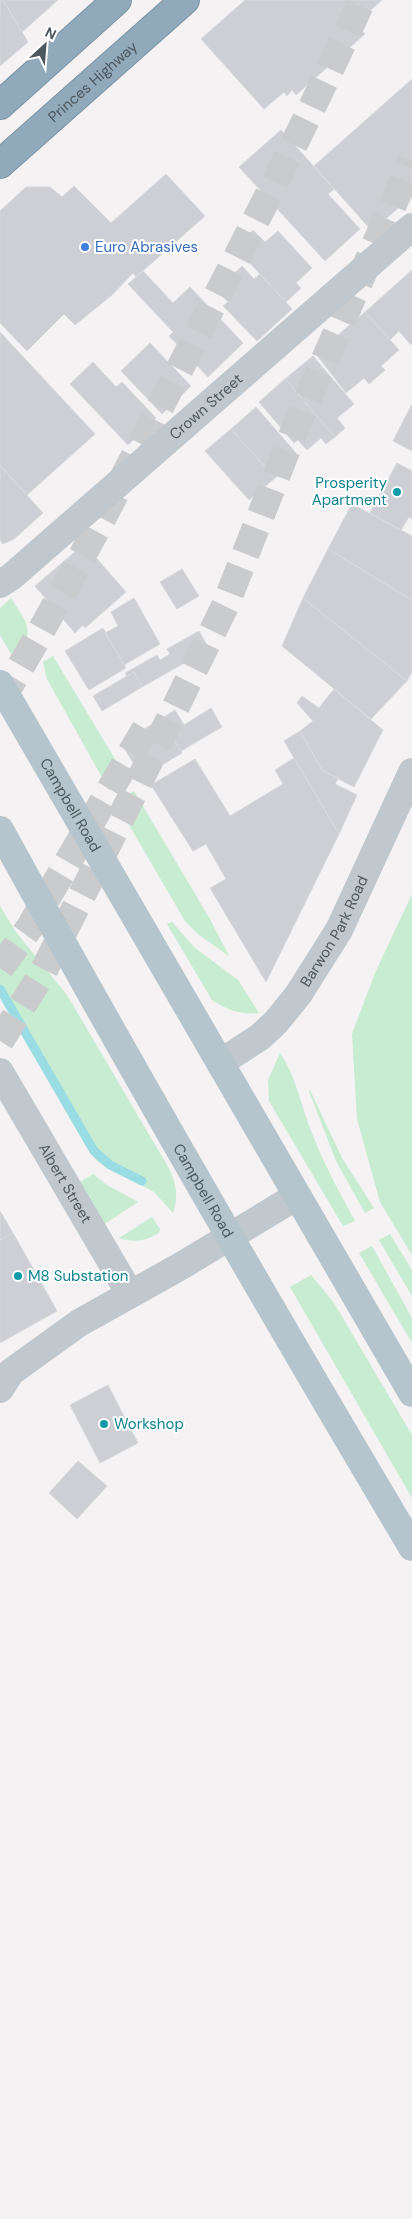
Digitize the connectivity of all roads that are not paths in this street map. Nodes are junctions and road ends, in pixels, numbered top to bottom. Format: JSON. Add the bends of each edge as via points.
{"nodes":[{"id":1,"x":117,"y":0,"type":"edge"},
{"id":2,"x":185,"y":0,"type":"edge"},
{"id":3,"x":0,"y":105,"type":"edge"},
{"id":4,"x":0,"y":164,"type":"edge"},
{"id":5,"x":412,"y":226,"type":"edge"},
{"id":6,"x":0,"y":584,"type":"edge"},
{"id":7,"x":0,"y":684,"type":"edge"},
{"id":8,"x":412,"y":772,"type":"edge"},
{"id":9,"x":0,"y":830,"type":"edge"},
{"id":10,"x":220,"y":1063,"type":"junction"},
{"id":11,"x":0,"y":1072,"type":"edge"},
{"id":12,"x":297,"y":1196,"type":"junction"},
{"id":13,"x":230,"y":1236,"type":"junction"},
{"id":14,"x":130,"y":1294,"type":"junction"},
{"id":15,"x":0,"y":1389,"type":"edge"},
{"id":16,"x":412,"y":1393,"type":"edge"},
{"id":17,"x":412,"y":1547,"type":"edge"}],
"edges":[{"from":1,"to":3,"type":"highway"},
{"from":2,"to":4,"type":"highway","name":"Princes Highway"},
{"from":5,"to":6,"type":"street","name":"Crown Street","via":[[12,577]]},
{"from":7,"to":10,"type":"main road","name":"Campbell Road"},
{"from":8,"to":10,"type":"street","name":"Barwon Park Road","via":[[338,930],[298,995],[260,1037]]},
{"from":9,"to":13,"type":"main road","name":"Campbell Road","via":[[103,1018]]},
{"from":10,"to":12,"type":"main road","name":"Campbell Road"},
{"from":11,"to":14,"type":"street","name":"Albert Street"},
{"from":12,"to":13,"type":"street"},
{"from":12,"to":16,"type":"main road","name":"Campbell Road"},
{"from":13,"to":14,"type":"street"},
{"from":13,"to":17,"type":"main road","name":"Campbell Road"},
{"from":14,"to":15,"type":"street","via":[[79,1323],[11,1372]]}]}
